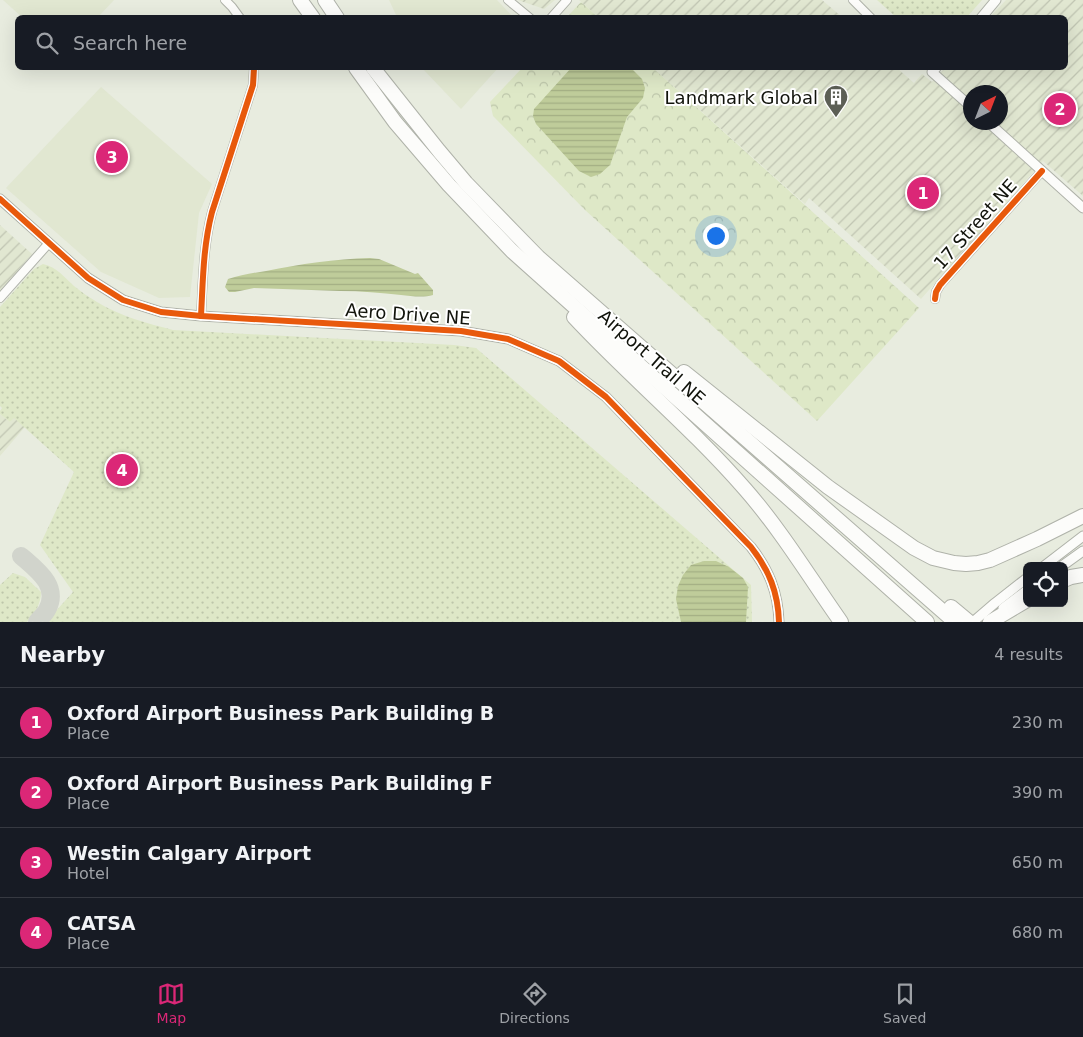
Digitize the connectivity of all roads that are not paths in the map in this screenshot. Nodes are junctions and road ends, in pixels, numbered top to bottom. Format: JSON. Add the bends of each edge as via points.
{"nodes":[{"id":1,"x":226,"y":0,"type":"edge"},
{"id":2,"x":300,"y":0,"type":"edge"},
{"id":3,"x":309,"y":0,"type":"edge"},
{"id":4,"x":325,"y":0,"type":"edge"},
{"id":5,"x":335,"y":0,"type":"edge"},
{"id":6,"x":508,"y":0,"type":"edge"},
{"id":7,"x":567,"y":0,"type":"edge"},
{"id":8,"x":853,"y":0,"type":"edge"},
{"id":9,"x":996,"y":0,"type":"edge"},
{"id":10,"x":238,"y":15,"type":"edge"},
{"id":11,"x":311,"y":15,"type":"edge"},
{"id":12,"x":319,"y":15,"type":"edge"},
{"id":13,"x":335,"y":15,"type":"edge"},
{"id":14,"x":344,"y":15,"type":"edge"},
{"id":15,"x":526,"y":15,"type":"edge"},
{"id":16,"x":554,"y":15,"type":"edge"},
{"id":17,"x":868,"y":15,"type":"edge"},
{"id":18,"x":984,"y":15,"type":"edge"},
{"id":19,"x":254,"y":70,"type":"edge"},
{"id":20,"x":352,"y":70,"type":"edge"},
{"id":21,"x":357,"y":70,"type":"edge"},
{"id":22,"x":376,"y":70,"type":"edge"},
{"id":23,"x":380,"y":70,"type":"edge"},
{"id":24,"x":933,"y":70,"type":"edge"},
{"id":25,"x":963,"y":99,"type":"edge"},
{"id":26,"x":395,"y":122,"type":"junction"},
{"id":27,"x":997,"y":130,"type":"edge"},
{"id":28,"x":438,"y":151,"type":"junction"},
{"id":29,"x":1042,"y":171,"type":"junction"},
{"id":30,"x":0,"y":199,"type":"edge"},
{"id":31,"x":1083,"y":208,"type":"edge"},
{"id":32,"x":49,"y":243,"type":"junction"},
{"id":33,"x":512,"y":251,"type":"junction"},
{"id":34,"x":538,"y":257,"type":"junction"},
{"id":35,"x":0,"y":298,"type":"edge"},
{"id":36,"x":934,"y":299,"type":"dead end"},
{"id":37,"x":201,"y":316,"type":"junction"},
{"id":38,"x":1083,"y":516,"type":"edge"},
{"id":39,"x":838,"y":518,"type":"junction"},
{"id":40,"x":1083,"y":536,"type":"edge"},
{"id":41,"x":1083,"y":551,"type":"edge"},
{"id":42,"x":1049,"y":562,"type":"edge"},
{"id":43,"x":1068,"y":562,"type":"edge"},
{"id":44,"x":1083,"y":575,"type":"edge"},
{"id":45,"x":1068,"y":578,"type":"edge"},
{"id":46,"x":1023,"y":583,"type":"edge"},
{"id":47,"x":1023,"y":593,"type":"edge"},
{"id":48,"x":1023,"y":601,"type":"edge"},
{"id":49,"x":1001,"y":608,"type":"junction"},
{"id":50,"x":779,"y":622,"type":"edge"},
{"id":51,"x":841,"y":622,"type":"edge"},
{"id":52,"x":927,"y":622,"type":"edge"},
{"id":53,"x":955,"y":622,"type":"edge"},
{"id":54,"x":968,"y":622,"type":"edge"},
{"id":55,"x":973,"y":622,"type":"edge"},
{"id":56,"x":989,"y":622,"type":"edge"}],
"edges":[{"from":1,"to":10,"type":"street"},
{"from":2,"to":11,"type":"highway"},
{"from":3,"to":12,"type":"highway"},
{"from":4,"to":13,"type":"highway"},
{"from":5,"to":14,"type":"highway"},
{"from":6,"to":15,"type":"street"},
{"from":7,"to":16,"type":"street"},
{"from":8,"to":17,"type":"street"},
{"from":9,"to":18,"type":"street"},
{"from":19,"to":37,"type":"street","via":[[253,85],[207,232]]},
{"from":20,"to":26,"type":"highway"},
{"from":21,"to":26,"type":"highway","name":"Airport Trail NE"},
{"from":22,"to":28,"type":"highway","name":"Airport Trail NE"},
{"from":23,"to":28,"type":"highway"},
{"from":24,"to":25,"type":"street"},
{"from":26,"to":33,"type":"highway","name":"Airport Trail NE"},
{"from":27,"to":29,"type":"street"},
{"from":28,"to":34,"type":"highway","name":"Airport Trail NE"},
{"from":29,"to":31,"type":"street"},
{"from":29,"to":36,"type":"street","name":"17 Street NE","via":[[940,285]]},
{"from":30,"to":32,"type":"street","name":"Aero Drive NE"},
{"from":32,"to":35,"type":"street"},
{"from":32,"to":37,"type":"street","name":"Aero Drive NE","via":[[88,278],[123,300],[161,312]]},
{"from":33,"to":51,"type":"highway","via":[[587,332],[746,490]]},
{"from":33,"to":52,"type":"highway","name":"Airport Trail NE"},
{"from":34,"to":38,"type":"highway","via":[[828,487],[933,558],[960,564],[990,560]]},
{"from":34,"to":39,"type":"highway","name":"Airport Trail NE"},
{"from":37,"to":50,"type":"street","name":"Aero Drive NE","via":[[461,331],[508,339],[559,362],[606,397],[751,547],[774,587]]},
{"from":39,"to":53,"type":"highway","name":"Airport Trail NE"},
{"from":39,"to":54,"type":"highway","via":[[891,556]]},
{"from":40,"to":42,"type":"street"},
{"from":41,"to":43,"type":"street"},
{"from":44,"to":45,"type":"highway"},
{"from":46,"to":49,"type":"street"},
{"from":47,"to":49,"type":"street"},
{"from":48,"to":49,"type":"highway"},
{"from":49,"to":55,"type":"street"},
{"from":49,"to":56,"type":"highway"}]}
